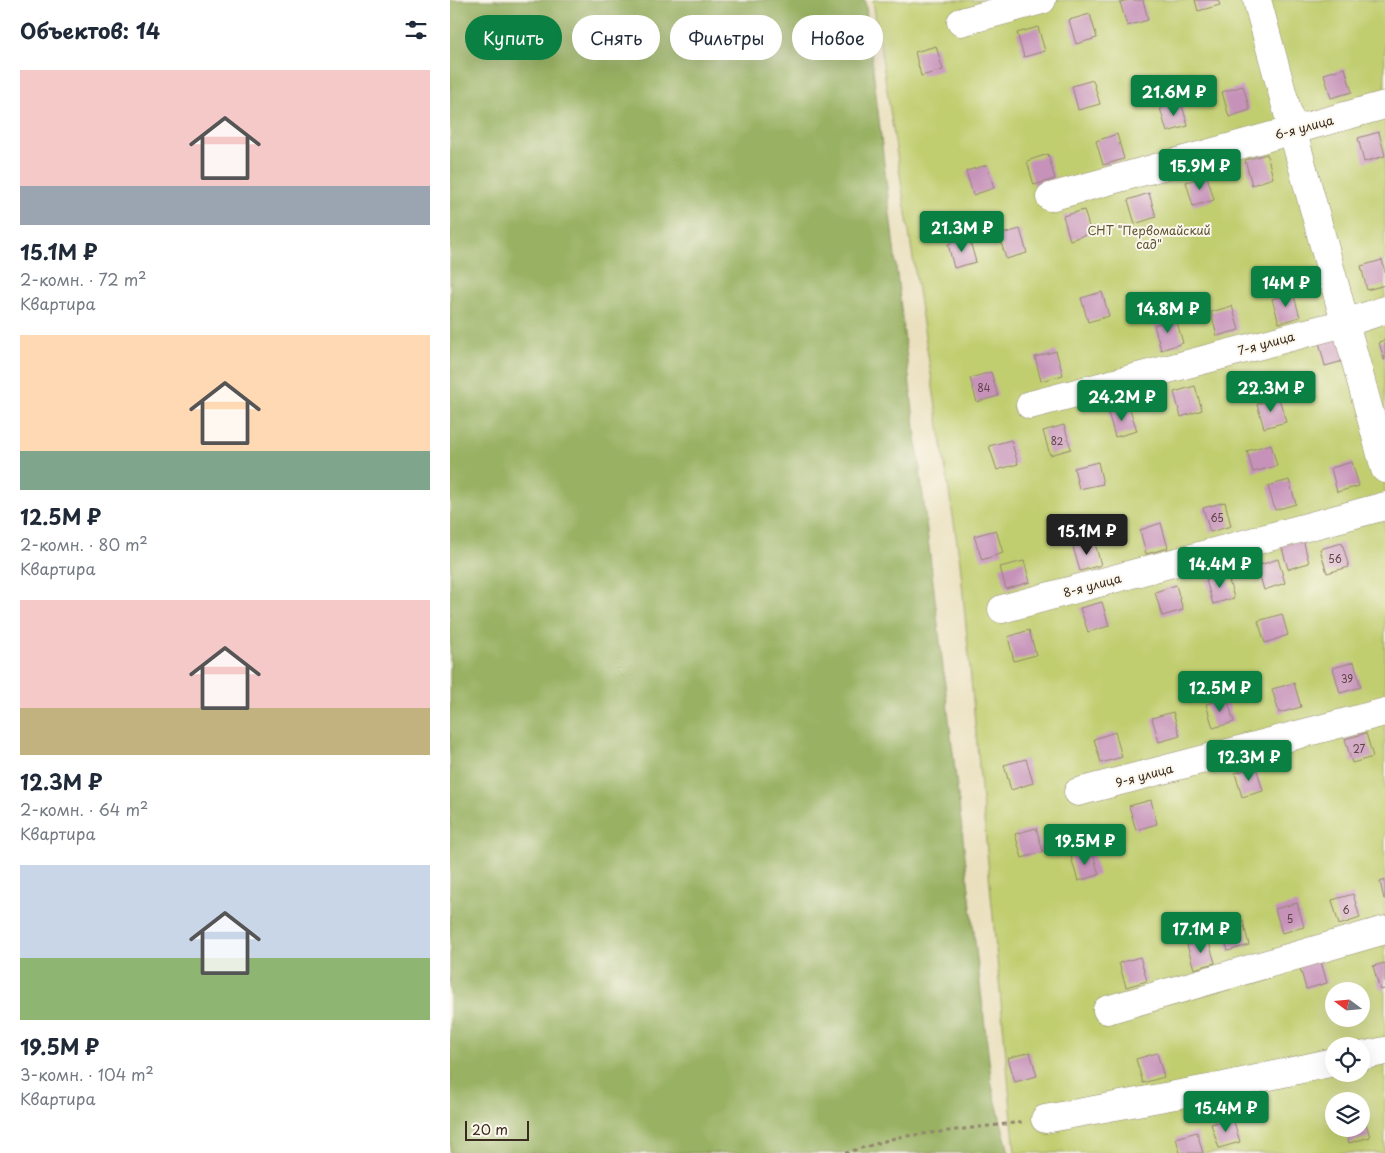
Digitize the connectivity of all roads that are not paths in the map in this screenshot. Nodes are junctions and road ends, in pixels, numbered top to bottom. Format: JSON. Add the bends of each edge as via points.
{"nodes":[{"id":1,"x":1042,"y":0,"type":"edge"},
{"id":2,"x":1257,"y":0,"type":"edge"},
{"id":3,"x":961,"y":22,"type":"dead end"},
{"id":4,"x":1385,"y":105,"type":"edge"},
{"id":5,"x":1292,"y":131,"type":"junction"},
{"id":6,"x":1050,"y":197,"type":"dead end"},
{"id":7,"x":1385,"y":310,"type":"edge"},
{"id":8,"x":1345,"y":323,"type":"junction"},
{"id":9,"x":1030,"y":405,"type":"dead end"},
{"id":10,"x":1385,"y":468,"type":"edge"},
{"id":11,"x":1385,"y":506,"type":"edge"},
{"id":12,"x":1002,"y":609,"type":"dead end"},
{"id":13,"x":1385,"y":712,"type":"edge"},
{"id":14,"x":1078,"y":792,"type":"dead end"},
{"id":15,"x":1385,"y":930,"type":"edge"},
{"id":16,"x":1107,"y":1010,"type":"dead end"},
{"id":17,"x":1385,"y":1051,"type":"edge"},
{"id":18,"x":1370,"y":1054,"type":"edge"},
{"id":19,"x":1325,"y":1064,"type":"edge"},
{"id":20,"x":1045,"y":1119,"type":"road end"}],
"edges":[{"from":1,"to":3,"type":"street"},
{"from":2,"to":5,"type":"street"},
{"from":4,"to":5,"type":"street","name":"6-я улица"},
{"from":5,"to":6,"type":"street","name":"6-я улица"},
{"from":5,"to":8,"type":"street"},
{"from":7,"to":8,"type":"street","name":"7-я улица"},
{"from":8,"to":9,"type":"street","name":"7-я улица"},
{"from":8,"to":10,"type":"street"},
{"from":11,"to":12,"type":"street","name":"8-я улица"},
{"from":13,"to":14,"type":"street","name":"9-я улица"},
{"from":15,"to":16,"type":"street"},
{"from":17,"to":18,"type":"street"},
{"from":19,"to":20,"type":"street"}]}
